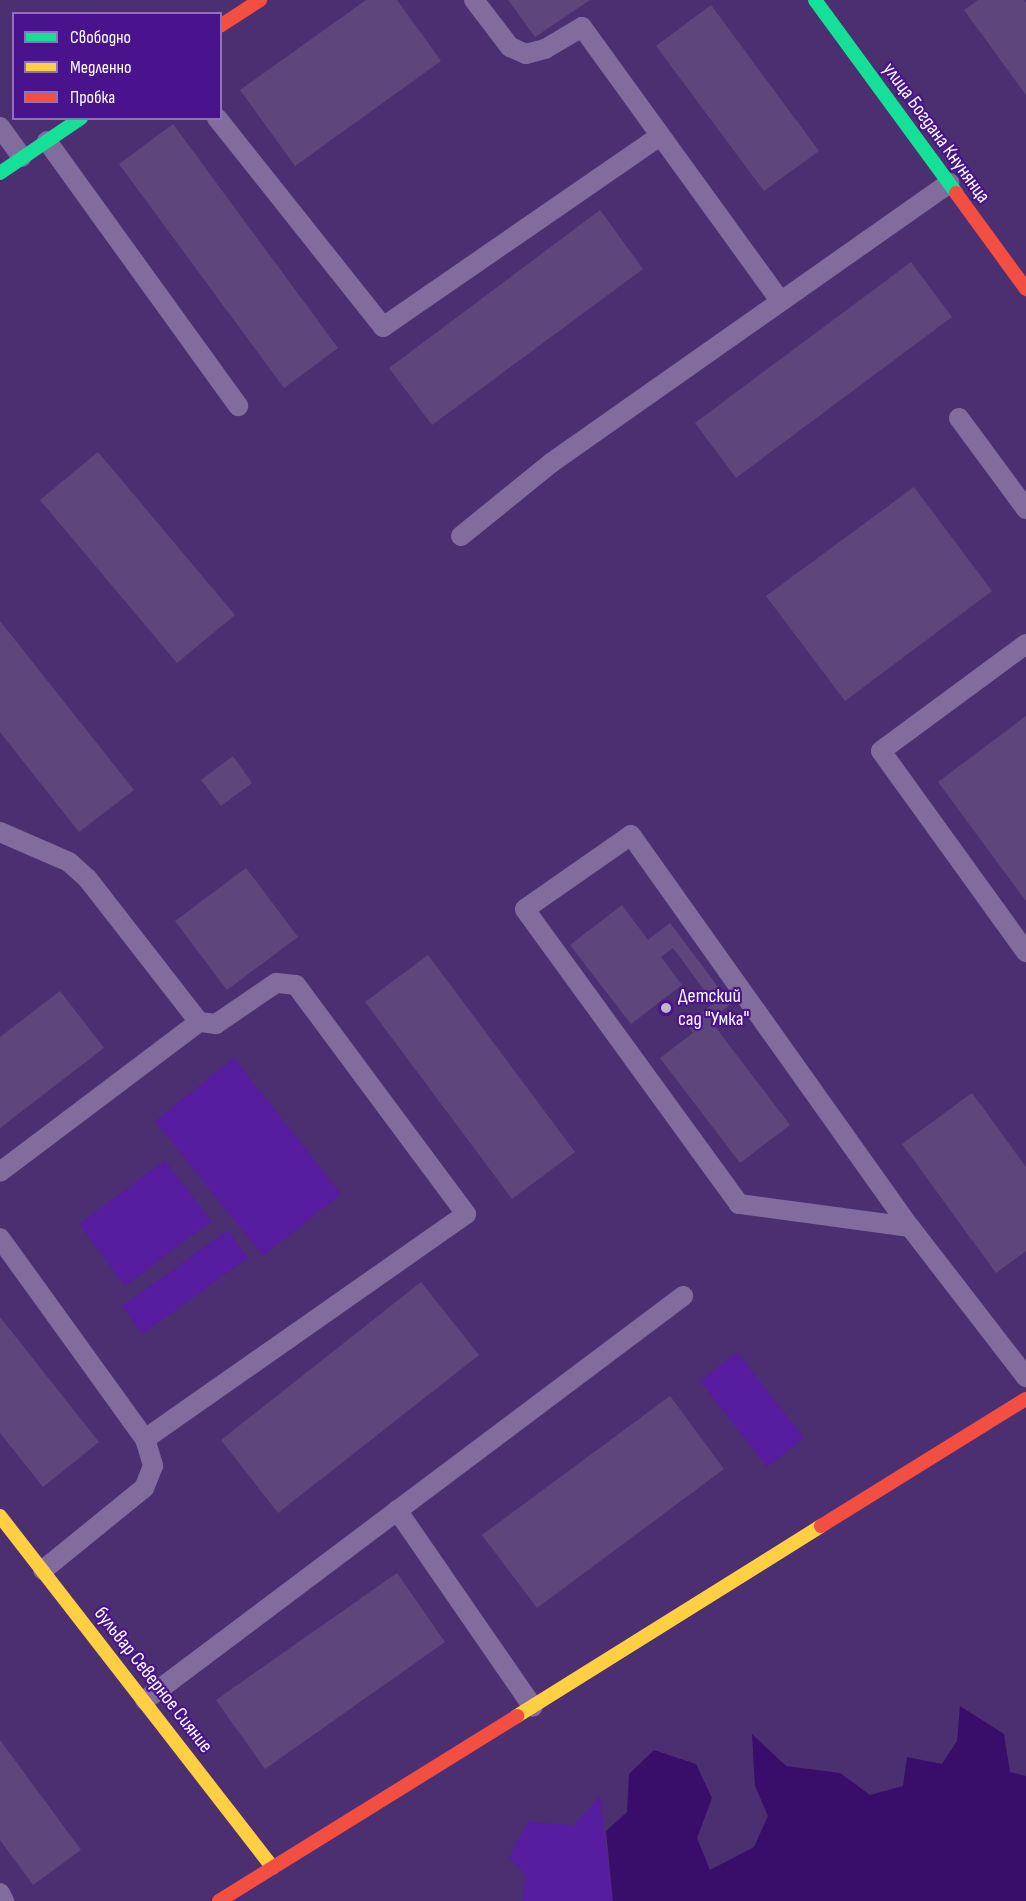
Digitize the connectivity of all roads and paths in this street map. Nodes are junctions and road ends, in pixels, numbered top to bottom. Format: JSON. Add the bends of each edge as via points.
{"nodes":[{"id":1,"x":260,"y":0,"type":"edge"},
{"id":2,"x":474,"y":0,"type":"edge"},
{"id":3,"x":815,"y":0,"type":"edge"},
{"id":4,"x":222,"y":25,"type":"edge"},
{"id":5,"x":78,"y":120,"type":"edge"},
{"id":6,"x":220,"y":120,"type":"edge"},
{"id":7,"x":0,"y":127,"type":"edge"},
{"id":8,"x":660,"y":136,"type":"junction"},
{"id":9,"x":48,"y":141,"type":"junction"},
{"id":10,"x":22,"y":157,"type":"junction"},
{"id":11,"x":0,"y":173,"type":"edge"},
{"id":12,"x":949,"y":183,"type":"junction"},
{"id":13,"x":1026,"y":289,"type":"edge"},
{"id":14,"x":780,"y":301,"type":"junction"},
{"id":15,"x":238,"y":406,"type":"dead end"},
{"id":16,"x":959,"y":418,"type":"dead end"},
{"id":17,"x":1026,"y":509,"type":"edge"},
{"id":18,"x":461,"y":536,"type":"dead end"},
{"id":19,"x":1026,"y":644,"type":"edge"},
{"id":20,"x":0,"y":832,"type":"edge"},
{"id":21,"x":1026,"y":952,"type":"edge"},
{"id":22,"x":199,"y":1022,"type":"junction"},
{"id":23,"x":0,"y":1172,"type":"edge"},
{"id":24,"x":910,"y":1227,"type":"junction"},
{"id":25,"x":0,"y":1238,"type":"edge"},
{"id":26,"x":683,"y":1296,"type":"dead end"},
{"id":27,"x":1026,"y":1377,"type":"edge"},
{"id":28,"x":1026,"y":1399,"type":"edge"},
{"id":29,"x":145,"y":1439,"type":"junction"},
{"id":30,"x":397,"y":1510,"type":"junction"},
{"id":31,"x":0,"y":1516,"type":"edge"},
{"id":32,"x":43,"y":1570,"type":"junction"},
{"id":33,"x":145,"y":1700,"type":"junction"},
{"id":34,"x":533,"y":1707,"type":"junction"},
{"id":35,"x":273,"y":1868,"type":"junction"},
{"id":36,"x":0,"y":1893,"type":"edge"},
{"id":37,"x":4,"y":1901,"type":"edge"},
{"id":38,"x":219,"y":1901,"type":"edge"}],
"edges":[{"from":1,"to":4,"type":"street"},
{"from":2,"to":8,"type":"lane","via":[[510,47],[526,54],[545,49],[582,27]]},
{"from":3,"to":12,"type":"street","name":"улица Богдана Кнунянца"},
{"from":5,"to":9,"type":"street"},
{"from":6,"to":8,"type":"lane","via":[[383,327]]},
{"from":7,"to":10,"type":"lane"},
{"from":8,"to":14,"type":"lane"},
{"from":9,"to":10,"type":"street"},
{"from":9,"to":15,"type":"lane"},
{"from":10,"to":11,"type":"street"},
{"from":12,"to":13,"type":"street","name":"улица Богдана Кнунянца"},
{"from":12,"to":14,"type":"lane"},
{"from":14,"to":18,"type":"lane","via":[[551,463]]},
{"from":16,"to":17,"type":"lane"},
{"from":19,"to":21,"type":"lane","via":[[881,751]]},
{"from":20,"to":22,"type":"lane","via":[[69,862],[87,878]]},
{"from":22,"to":23,"type":"lane"},
{"from":22,"to":29,"type":"lane","via":[[216,1024],[276,983],[296,985],[466,1214]]},
{"from":24,"to":24,"type":"lane","via":[[631,835],[525,909],[739,1204]]},
{"from":24,"to":27,"type":"lane"},
{"from":25,"to":29,"type":"lane"},
{"from":26,"to":30,"type":"lane"},
{"from":28,"to":34,"type":"street"},
{"from":29,"to":32,"type":"lane","via":[[153,1466],[144,1488]]},
{"from":30,"to":33,"type":"lane"},
{"from":30,"to":34,"type":"lane"},
{"from":31,"to":32,"type":"street","name":"бульвар Северное Сияние"},
{"from":32,"to":33,"type":"street","name":"бульвар Северное Сияние"},
{"from":33,"to":35,"type":"street","name":"бульвар Северное Сияние"},
{"from":34,"to":35,"type":"street"},
{"from":35,"to":38,"type":"street"},
{"from":36,"to":37,"type":"lane"}]}
